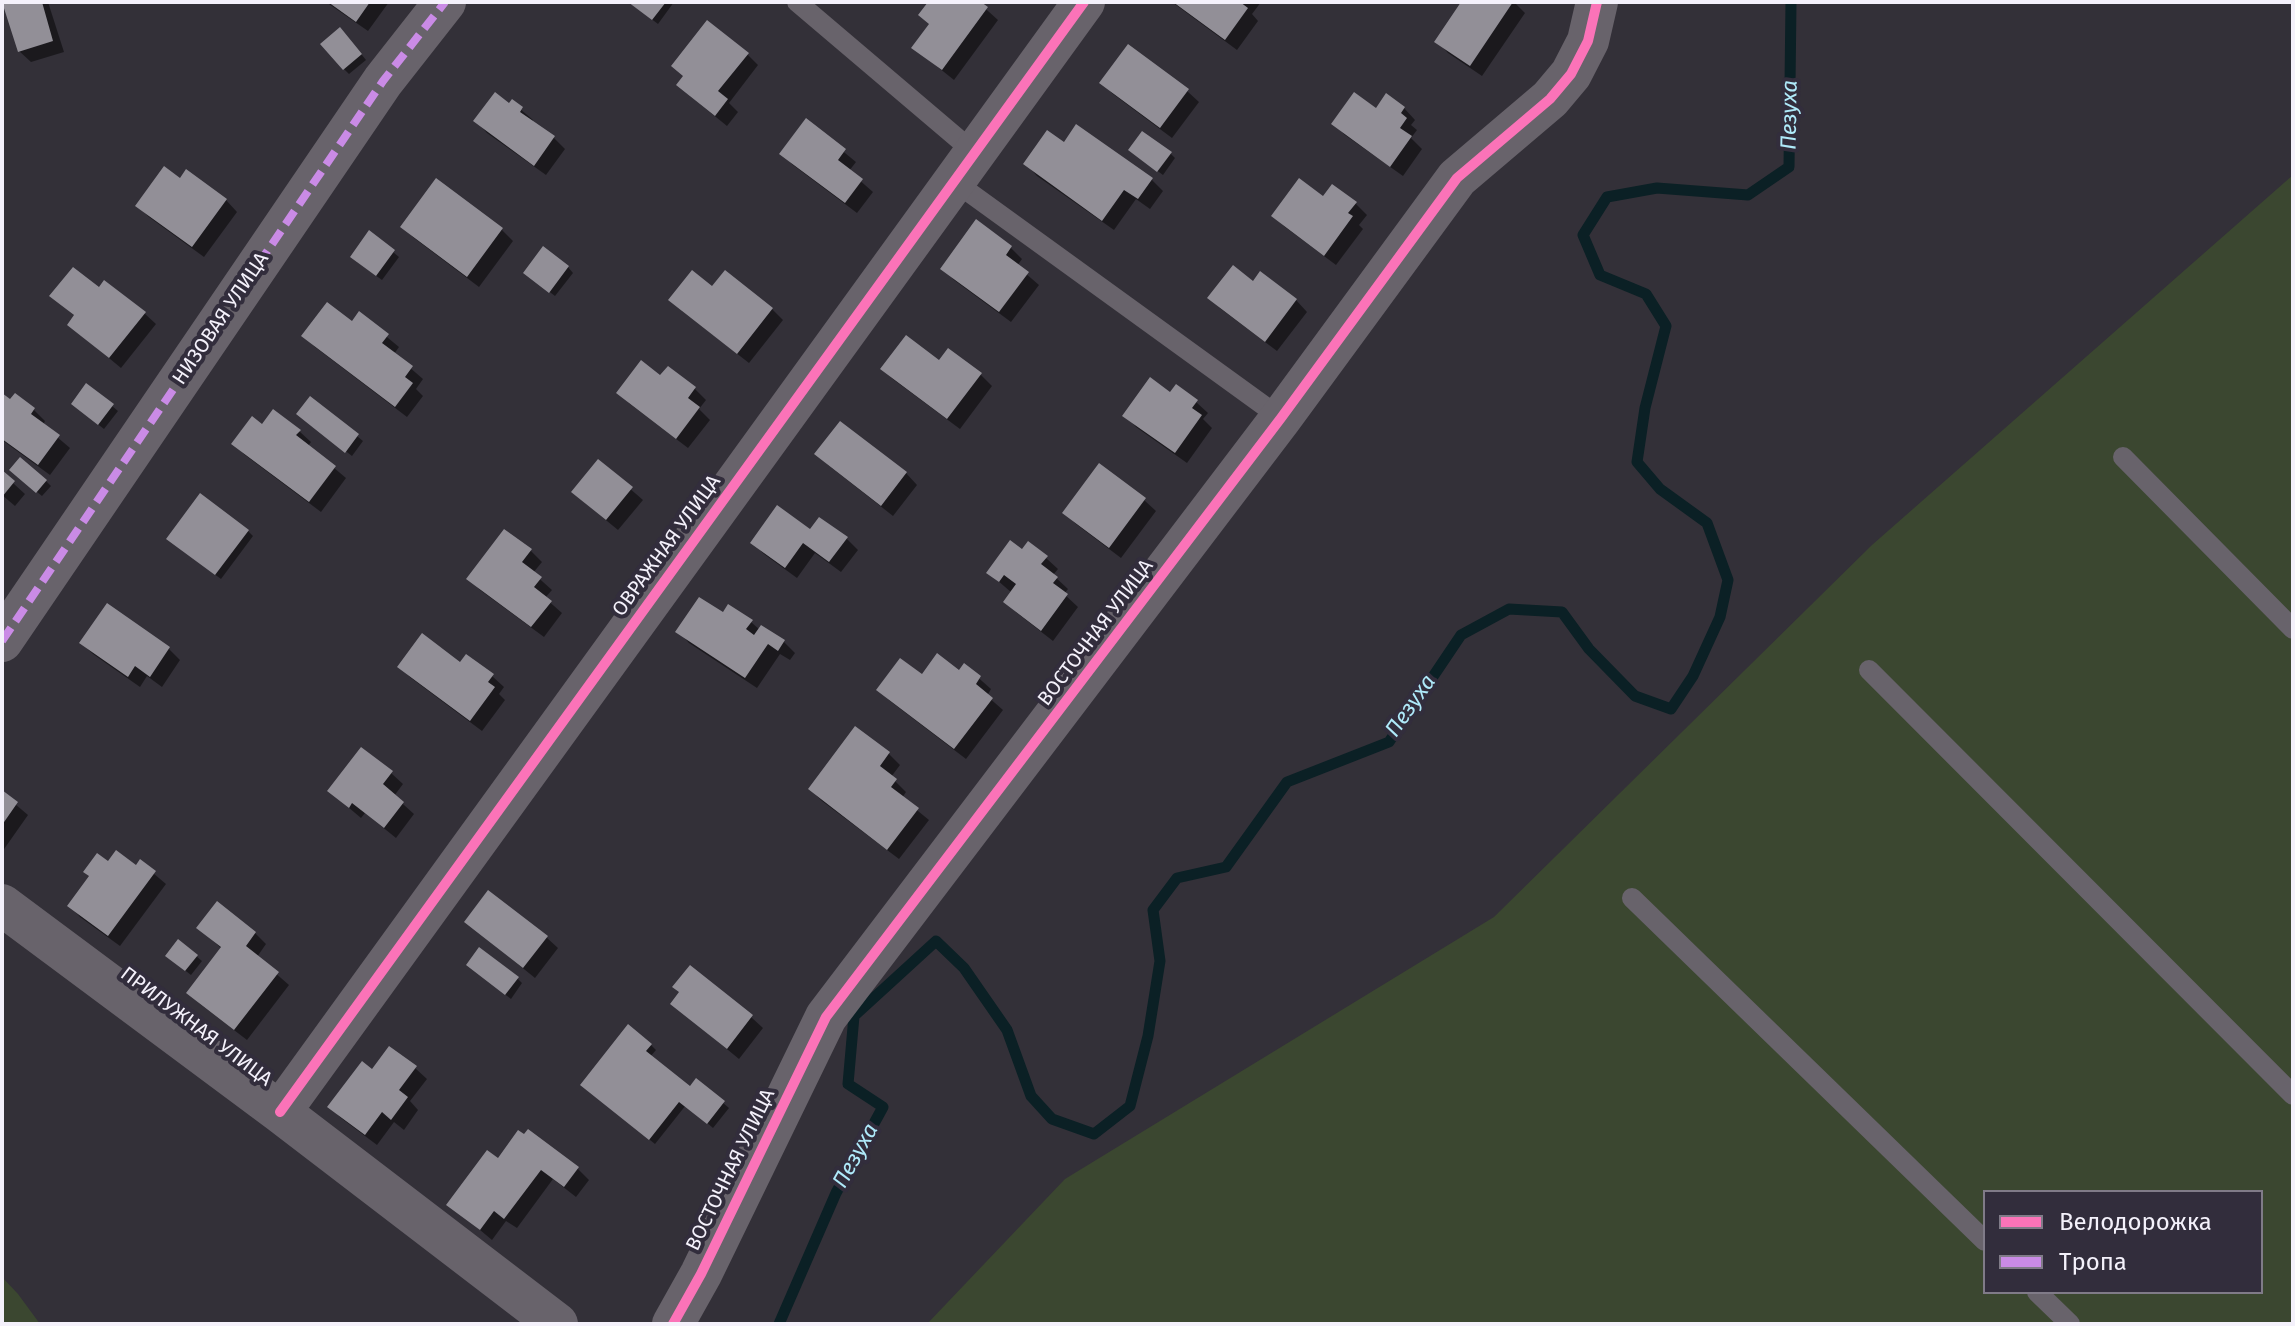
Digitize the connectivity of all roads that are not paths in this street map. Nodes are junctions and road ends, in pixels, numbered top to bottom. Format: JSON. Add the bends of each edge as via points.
{"nodes":[{"id":1,"x":445,"y":2,"type":"edge"},
{"id":2,"x":797,"y":2,"type":"edge"},
{"id":3,"x":1084,"y":2,"type":"edge"},
{"id":4,"x":1597,"y":2,"type":"edge"},
{"id":5,"x":965,"y":168,"type":"junction"},
{"id":6,"x":1281,"y":418,"type":"junction"},
{"id":7,"x":2123,"y":457,"type":"dead end"},
{"id":8,"x":2293,"y":629,"type":"edge"},
{"id":9,"x":2,"y":641,"type":"edge"},
{"id":10,"x":1869,"y":670,"type":"dead end"},
{"id":11,"x":1632,"y":898,"type":"dead end"},
{"id":12,"x":2,"y":905,"type":"edge"},
{"id":13,"x":2293,"y":1095,"type":"edge"},
{"id":14,"x":280,"y":1112,"type":"junction"},
{"id":15,"x":1983,"y":1239,"type":"edge"},
{"id":16,"x":2039,"y":1294,"type":"edge"},
{"id":17,"x":557,"y":1324,"type":"edge"},
{"id":18,"x":673,"y":1324,"type":"edge"},
{"id":19,"x":2070,"y":1324,"type":"edge"}],
"edges":[{"from":1,"to":9,"type":"street","name":"НИЗОВАЯ УЛИЦА","via":[[383,81]]},
{"from":2,"to":5,"type":"lane"},
{"from":3,"to":5,"type":"street","name":"ОВРАЖНАЯ УЛИЦА"},
{"from":4,"to":6,"type":"street","name":"ВОСТОЧНАЯ УЛИЦА","via":[[1588,41],[1571,74],[1550,99],[1457,178]]},
{"from":5,"to":6,"type":"lane"},
{"from":5,"to":14,"type":"street","name":"ОВРАЖНАЯ УЛИЦА"},
{"from":6,"to":18,"type":"street","name":"ВОСТОЧНАЯ УЛИЦА","via":[[826,1017]]},
{"from":7,"to":8,"type":"lane"},
{"from":10,"to":13,"type":"lane"},
{"from":11,"to":15,"type":"lane"},
{"from":12,"to":14,"type":"street","name":"ПРИЛУЖНАЯ УЛИЦА"},
{"from":14,"to":17,"type":"street","name":"ПРИЛУЖНАЯ УЛИЦА"},
{"from":16,"to":19,"type":"lane"}]}
